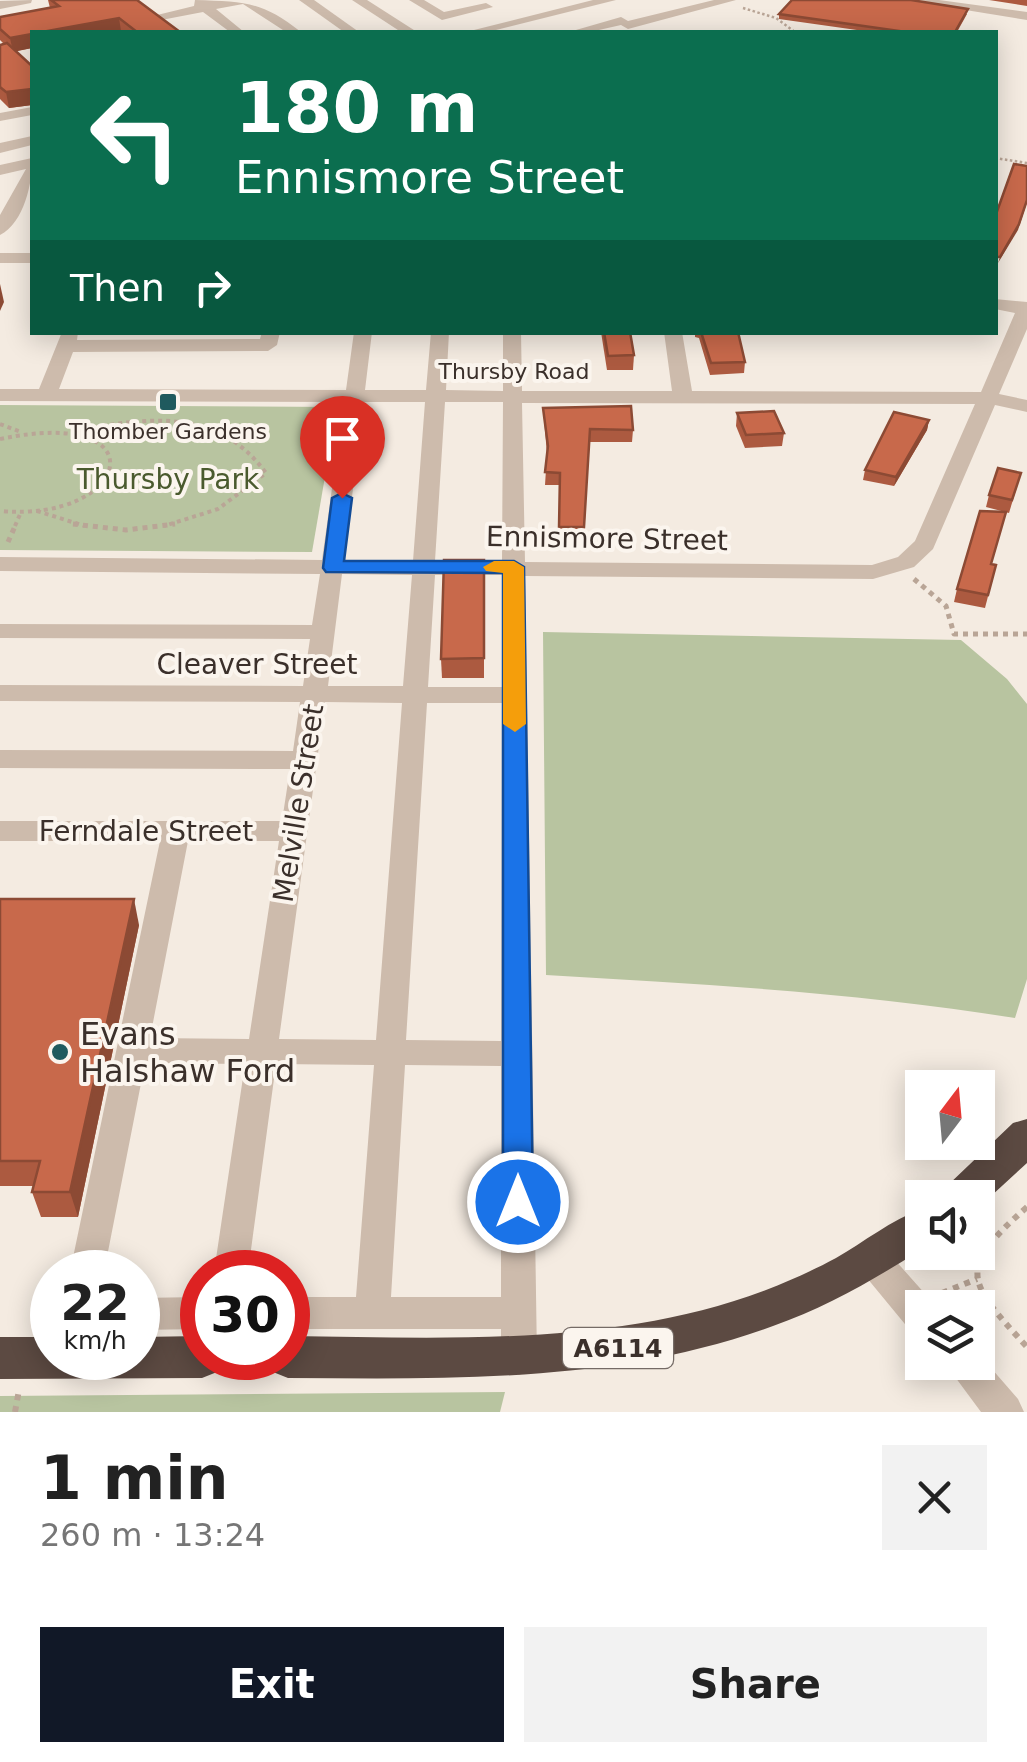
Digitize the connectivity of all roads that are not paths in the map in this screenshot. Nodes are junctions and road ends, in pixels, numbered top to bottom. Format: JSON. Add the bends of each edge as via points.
{"nodes":[{"id":1,"x":245,"y":0,"type":"edge"},
{"id":2,"x":306,"y":0,"type":"edge"},
{"id":3,"x":358,"y":0,"type":"edge"},
{"id":4,"x":416,"y":0,"type":"edge"},
{"id":5,"x":530,"y":0,"type":"edge"},
{"id":6,"x":610,"y":0,"type":"edge"},
{"id":7,"x":728,"y":0,"type":"edge"},
{"id":8,"x":910,"y":0,"type":"edge"},
{"id":9,"x":585,"y":2,"type":"edge"},
{"id":10,"x":200,"y":4,"type":"edge"},
{"id":11,"x":480,"y":4,"type":"edge"},
{"id":12,"x":0,"y":5,"type":"edge"},
{"id":13,"x":21,"y":5,"type":"edge"},
{"id":14,"x":0,"y":12,"type":"edge"},
{"id":15,"x":554,"y":13,"type":"junction"},
{"id":16,"x":1002,"y":13,"type":"junction"},
{"id":17,"x":442,"y":16,"type":"junction"},
{"id":18,"x":1027,"y":16,"type":"edge"},
{"id":19,"x":512,"y":23,"type":"junction"},
{"id":20,"x":625,"y":26,"type":"edge"},
{"id":21,"x":404,"y":29,"type":"edge"},
{"id":22,"x":175,"y":30,"type":"edge"},
{"id":23,"x":235,"y":30,"type":"edge"},
{"id":24,"x":291,"y":30,"type":"edge"},
{"id":25,"x":349,"y":30,"type":"edge"},
{"id":26,"x":481,"y":30,"type":"edge"},
{"id":27,"x":592,"y":30,"type":"edge"},
{"id":28,"x":991,"y":30,"type":"edge"},
{"id":29,"x":30,"y":111,"type":"edge"},
{"id":30,"x":0,"y":117,"type":"edge"},
{"id":31,"x":26,"y":142,"type":"edge"},
{"id":32,"x":0,"y":148,"type":"edge"},
{"id":33,"x":30,"y":161,"type":"edge"},
{"id":34,"x":0,"y":170,"type":"edge"},
{"id":35,"x":30,"y":176,"type":"edge"},
{"id":36,"x":0,"y":230,"type":"edge"},
{"id":37,"x":0,"y":258,"type":"edge"},
{"id":38,"x":30,"y":258,"type":"edge"},
{"id":39,"x":998,"y":304,"type":"edge"},
{"id":40,"x":1026,"y":308,"type":"edge"},
{"id":41,"x":270,"y":335,"type":"edge"},
{"id":42,"x":363,"y":335,"type":"edge"},
{"id":43,"x":440,"y":335,"type":"edge"},
{"id":44,"x":512,"y":335,"type":"edge"},
{"id":45,"x":674,"y":335,"type":"edge"},
{"id":46,"x":68,"y":339,"type":"edge"},
{"id":47,"x":0,"y":395,"type":"edge"},
{"id":48,"x":47,"y":395,"type":"junction"},
{"id":49,"x":355,"y":395,"type":"junction"},
{"id":50,"x":436,"y":396,"type":"junction"},
{"id":51,"x":512,"y":396,"type":"junction"},
{"id":52,"x":683,"y":397,"type":"junction"},
{"id":53,"x":989,"y":398,"type":"junction"},
{"id":54,"x":1027,"y":406,"type":"edge"},
{"id":55,"x":2,"y":557,"type":"edge"},
{"id":56,"x":424,"y":566,"type":"junction"},
{"id":57,"x":514,"y":567,"type":"junction"},
{"id":58,"x":333,"y":568,"type":"junction"},
{"id":59,"x":0,"y":631,"type":"edge"},
{"id":60,"x":324,"y":632,"type":"junction"},
{"id":61,"x":0,"y":693,"type":"edge"},
{"id":62,"x":314,"y":694,"type":"junction"},
{"id":63,"x":415,"y":695,"type":"junction"},
{"id":64,"x":514,"y":695,"type":"junction"},
{"id":65,"x":0,"y":759,"type":"edge"},
{"id":66,"x":304,"y":760,"type":"junction"},
{"id":67,"x":0,"y":831,"type":"edge"},
{"id":68,"x":176,"y":831,"type":"junction"},
{"id":69,"x":292,"y":832,"type":"junction"},
{"id":70,"x":125,"y":910,"type":"edge"},
{"id":71,"x":160,"y":910,"type":"junction"},
{"id":72,"x":132,"y":1050,"type":"junction"},
{"id":73,"x":262,"y":1052,"type":"junction"},
{"id":74,"x":390,"y":1052,"type":"junction"},
{"id":75,"x":517,"y":1054,"type":"junction"},
{"id":76,"x":1027,"y":1135,"type":"edge"},
{"id":77,"x":981,"y":1180,"type":"edge"},
{"id":78,"x":905,"y":1239,"type":"edge"},
{"id":79,"x":91,"y":1250,"type":"edge"},
{"id":80,"x":234,"y":1250,"type":"edge"},
{"id":81,"x":874,"y":1262,"type":"junction"},
{"id":82,"x":905,"y":1298,"type":"edge"},
{"id":83,"x":310,"y":1312,"type":"edge"},
{"id":84,"x":372,"y":1313,"type":"junction"},
{"id":85,"x":518,"y":1313,"type":"junction"},
{"id":86,"x":310,"y":1357,"type":"edge"},
{"id":87,"x":0,"y":1358,"type":"edge"},
{"id":88,"x":30,"y":1358,"type":"edge"},
{"id":89,"x":519,"y":1358,"type":"junction"},
{"id":90,"x":977,"y":1380,"type":"edge"},
{"id":91,"x":1005,"y":1412,"type":"edge"}],
"edges":[{"from":1,"to":10,"type":"street"},
{"from":1,"to":24,"type":"street"},
{"from":2,"to":25,"type":"street"},
{"from":3,"to":21,"type":"street"},
{"from":4,"to":17,"type":"street"},
{"from":5,"to":15,"type":"street"},
{"from":6,"to":9,"type":"street"},
{"from":7,"to":20,"type":"street"},
{"from":8,"to":16,"type":"street"},
{"from":9,"to":15,"type":"street"},
{"from":9,"to":20,"type":"street"},
{"from":10,"to":22,"type":"street","via":[[151,13]]},
{"from":10,"to":23,"type":"street"},
{"from":11,"to":17,"type":"street"},
{"from":11,"to":19,"type":"street"},
{"from":12,"to":13,"type":"street"},
{"from":13,"to":14,"type":"street"},
{"from":15,"to":19,"type":"street"},
{"from":16,"to":18,"type":"street"},
{"from":16,"to":28,"type":"street"},
{"from":17,"to":21,"type":"street"},
{"from":19,"to":26,"type":"street"},
{"from":20,"to":27,"type":"street"},
{"from":29,"to":30,"type":"street"},
{"from":31,"to":32,"type":"street"},
{"from":33,"to":34,"type":"street"},
{"from":35,"to":36,"type":"street"},
{"from":37,"to":38,"type":"street"},
{"from":39,"to":40,"type":"street"},
{"from":40,"to":53,"type":"street"},
{"from":41,"to":46,"type":"street","via":[[268,345]]},
{"from":42,"to":49,"type":"street","name":"Melville Street"},
{"from":43,"to":50,"type":"street"},
{"from":44,"to":51,"type":"street"},
{"from":45,"to":52,"type":"street"},
{"from":46,"to":48,"type":"street"},
{"from":47,"to":48,"type":"street","name":"Thursby Road"},
{"from":48,"to":49,"type":"street","name":"Thursby Road"},
{"from":49,"to":50,"type":"street","name":"Thursby Road"},
{"from":49,"to":58,"type":"street","name":"Melville Street"},
{"from":50,"to":51,"type":"street","name":"Thursby Road"},
{"from":50,"to":56,"type":"street"},
{"from":51,"to":52,"type":"street","name":"Thursby Road"},
{"from":51,"to":57,"type":"street"},
{"from":52,"to":53,"type":"street","name":"Thursby Road"},
{"from":53,"to":54,"type":"street","name":"Thursby Road"},
{"from":53,"to":57,"type":"street","name":"Ennismore Street","via":[[926,544],[906,562],[873,572]]},
{"from":55,"to":58,"type":"street","name":"Ennismore Street"},
{"from":56,"to":57,"type":"street","name":"Ennismore Street"},
{"from":56,"to":58,"type":"street","name":"Ennismore Street"},
{"from":56,"to":63,"type":"street"},
{"from":57,"to":64,"type":"street"},
{"from":58,"to":60,"type":"street","name":"Melville Street"},
{"from":59,"to":60,"type":"street"},
{"from":60,"to":62,"type":"street","name":"Melville Street"},
{"from":61,"to":62,"type":"street","name":"Cleaver Street"},
{"from":62,"to":63,"type":"street","name":"Cleaver Street"},
{"from":62,"to":66,"type":"street","name":"Melville Street"},
{"from":63,"to":64,"type":"street","name":"Cleaver Street"},
{"from":63,"to":74,"type":"street"},
{"from":64,"to":75,"type":"street"},
{"from":65,"to":66,"type":"street"},
{"from":66,"to":69,"type":"street","name":"Melville Street"},
{"from":67,"to":68,"type":"street","name":"Ferndale Street"},
{"from":68,"to":69,"type":"street","name":"Ferndale Street"},
{"from":68,"to":71,"type":"street"},
{"from":69,"to":73,"type":"street","name":"Melville Street"},
{"from":70,"to":71,"type":"street"},
{"from":71,"to":72,"type":"street"},
{"from":72,"to":73,"type":"street"},
{"from":72,"to":79,"type":"street"},
{"from":73,"to":74,"type":"street"},
{"from":73,"to":80,"type":"street","name":"Melville Street"},
{"from":74,"to":75,"type":"street"},
{"from":74,"to":84,"type":"street"},
{"from":75,"to":85,"type":"street"},
{"from":76,"to":77,"type":"highway"},
{"from":78,"to":81,"type":"highway","number":"A6114"},
{"from":81,"to":82,"type":"street"},
{"from":81,"to":89,"type":"highway","number":"A6114","via":[[802,1298],[710,1328],[605,1350]]},
{"from":83,"to":84,"type":"street"},
{"from":84,"to":85,"type":"street"},
{"from":85,"to":89,"type":"street"},
{"from":86,"to":89,"type":"highway","number":"A6114"},
{"from":87,"to":88,"type":"highway"},
{"from":90,"to":91,"type":"street"}]}
